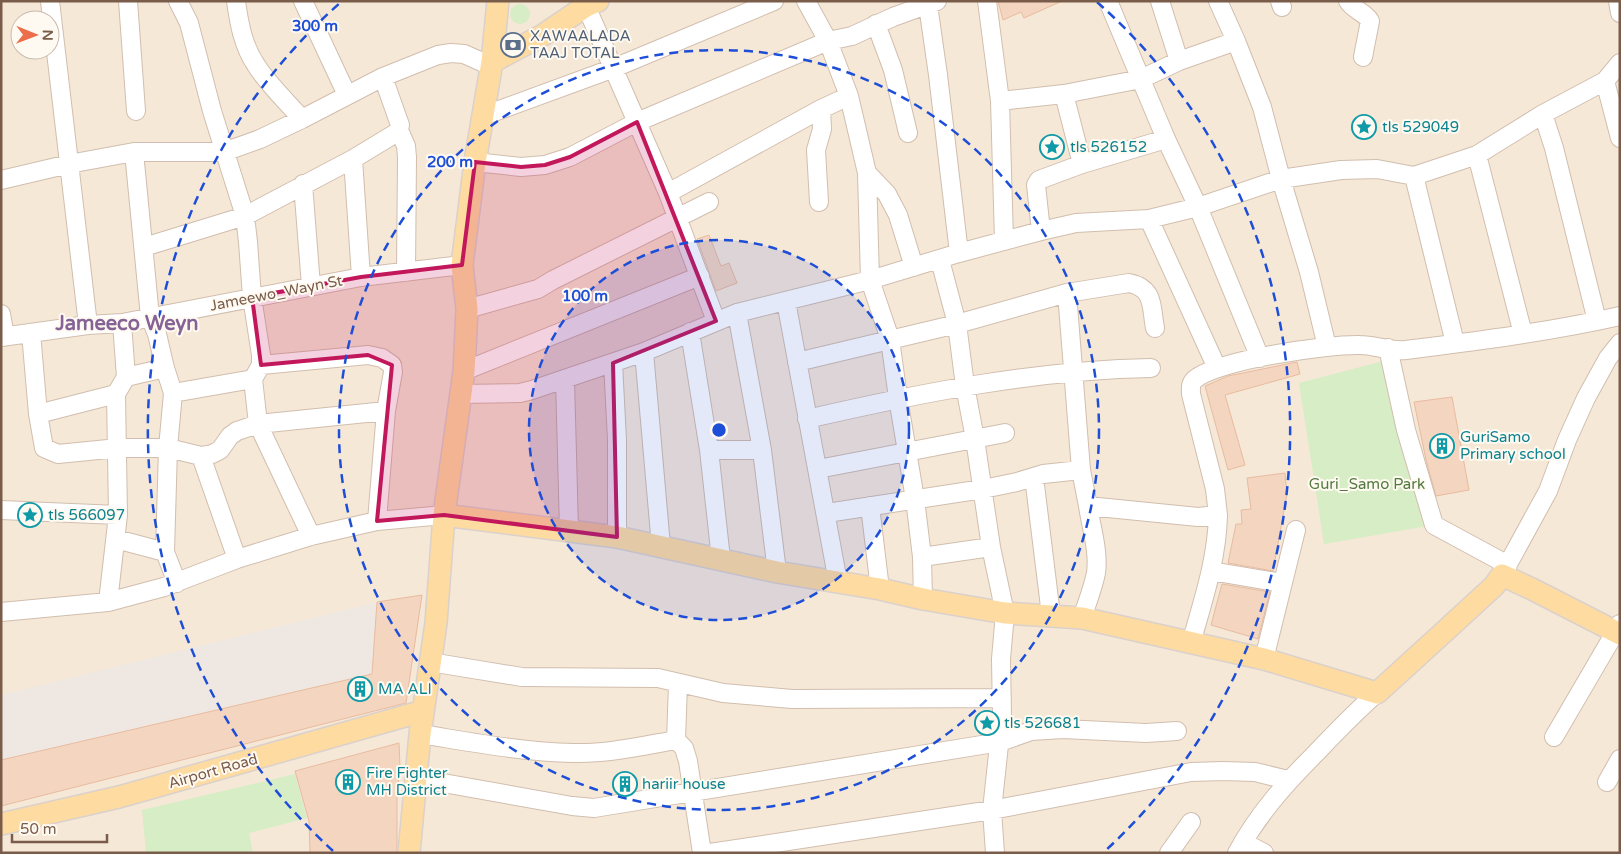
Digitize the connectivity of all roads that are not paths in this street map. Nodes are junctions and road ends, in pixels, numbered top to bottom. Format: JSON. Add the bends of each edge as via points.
{"nodes":[{"id":1,"x":50,"y":1,"type":"edge"},
{"id":2,"x":128,"y":1,"type":"edge"},
{"id":3,"x":178,"y":1,"type":"edge"},
{"id":4,"x":236,"y":1,"type":"edge"},
{"id":5,"x":303,"y":1,"type":"edge"},
{"id":6,"x":498,"y":1,"type":"edge"},
{"id":7,"x":774,"y":1,"type":"edge"},
{"id":8,"x":806,"y":1,"type":"edge"},
{"id":9,"x":987,"y":1,"type":"edge"},
{"id":10,"x":1108,"y":1,"type":"edge"},
{"id":11,"x":1160,"y":1,"type":"edge"},
{"id":12,"x":1218,"y":1,"type":"edge"},
{"id":13,"x":1348,"y":1,"type":"edge"},
{"id":14,"x":1618,"y":1,"type":"edge"},
{"id":15,"x":588,"y":3,"type":"edge"},
{"id":16,"x":932,"y":3,"type":"edge"},
{"id":17,"x":1620,"y":13,"type":"edge"},
{"id":18,"x":876,"y":24,"type":"junction"},
{"id":19,"x":828,"y":41,"type":"junction"},
{"id":20,"x":1236,"y":41,"type":"junction"},
{"id":21,"x":1363,"y":56,"type":"dead end"},
{"id":22,"x":1179,"y":61,"type":"junction"},
{"id":23,"x":1620,"y":62,"type":"edge"},
{"id":24,"x":492,"y":64,"type":"junction"},
{"id":25,"x":614,"y":68,"type":"junction"},
{"id":26,"x":383,"y":77,"type":"junction"},
{"id":27,"x":1141,"y":79,"type":"junction"},
{"id":28,"x":1606,"y":81,"type":"junction"},
{"id":29,"x":1064,"y":94,"type":"junction"},
{"id":30,"x":347,"y":95,"type":"junction"},
{"id":31,"x":849,"y":96,"type":"junction"},
{"id":32,"x":1000,"y":101,"type":"junction"},
{"id":33,"x":821,"y":109,"type":"junction"},
{"id":34,"x":136,"y":110,"type":"dead end"},
{"id":35,"x":1543,"y":114,"type":"junction"},
{"id":36,"x":483,"y":116,"type":"junction"},
{"id":37,"x":302,"y":119,"type":"junction"},
{"id":38,"x":637,"y":122,"type":"junction"},
{"id":39,"x":399,"y":130,"type":"junction"},
{"id":40,"x":908,"y":133,"type":"dead end"},
{"id":41,"x":1166,"y":138,"type":"junction"},
{"id":42,"x":1620,"y":138,"type":"edge"},
{"id":43,"x":134,"y":152,"type":"junction"},
{"id":44,"x":224,"y":152,"type":"junction"},
{"id":45,"x":1477,"y":155,"type":"junction"},
{"id":46,"x":353,"y":159,"type":"junction"},
{"id":47,"x":475,"y":162,"type":"junction"},
{"id":48,"x":69,"y":164,"type":"junction"},
{"id":49,"x":1082,"y":164,"type":"junction"},
{"id":50,"x":867,"y":173,"type":"junction"},
{"id":51,"x":1414,"y":176,"type":"junction"},
{"id":52,"x":1281,"y":179,"type":"junction"},
{"id":53,"x":1,"y":180,"type":"edge"},
{"id":54,"x":303,"y":184,"type":"junction"},
{"id":55,"x":668,"y":193,"type":"junction"},
{"id":56,"x":709,"y":202,"type":"dead end"},
{"id":57,"x":818,"y":202,"type":"dead end"},
{"id":58,"x":1198,"y":207,"type":"junction"},
{"id":59,"x":245,"y":216,"type":"junction"},
{"id":60,"x":677,"y":218,"type":"junction"},
{"id":61,"x":1149,"y":219,"type":"junction"},
{"id":62,"x":1041,"y":231,"type":"junction"},
{"id":63,"x":1004,"y":240,"type":"junction"},
{"id":64,"x":144,"y":247,"type":"junction"},
{"id":65,"x":959,"y":252,"type":"junction"},
{"id":66,"x":940,"y":260,"type":"junction"},
{"id":67,"x":462,"y":265,"type":"junction"},
{"id":68,"x":914,"y":267,"type":"junction"},
{"id":69,"x":406,"y":272,"type":"junction"},
{"id":70,"x":700,"y":276,"type":"junction"},
{"id":71,"x":361,"y":277,"type":"junction"},
{"id":72,"x":870,"y":280,"type":"junction"},
{"id":73,"x":311,"y":286,"type":"junction"},
{"id":74,"x":1067,"y":293,"type":"junction"},
{"id":75,"x":252,"y":297,"type":"junction"},
{"id":76,"x":786,"y":301,"type":"junction"},
{"id":77,"x":467,"y":309,"type":"junction"},
{"id":78,"x":737,"y":313,"type":"junction"},
{"id":79,"x":1,"y":314,"type":"edge"},
{"id":80,"x":1620,"y":316,"type":"edge"},
{"id":81,"x":150,"y":317,"type":"junction"},
{"id":82,"x":716,"y":321,"type":"junction"},
{"id":83,"x":1597,"y":321,"type":"junction"},
{"id":84,"x":122,"y":322,"type":"junction"},
{"id":85,"x":957,"y":324,"type":"junction"},
{"id":86,"x":88,"y":325,"type":"junction"},
{"id":87,"x":1154,"y":328,"type":"dead end"},
{"id":88,"x":690,"y":332,"type":"junction"},
{"id":89,"x":31,"y":333,"type":"junction"},
{"id":90,"x":1523,"y":334,"type":"junction"},
{"id":91,"x":3,"y":336,"type":"edge"},
{"id":92,"x":890,"y":340,"type":"junction"},
{"id":93,"x":1455,"y":343,"type":"junction"},
{"id":94,"x":1620,"y":343,"type":"edge"},
{"id":95,"x":1327,"y":347,"type":"junction"},
{"id":96,"x":1388,"y":348,"type":"junction"},
{"id":97,"x":644,"y":352,"type":"junction"},
{"id":98,"x":1260,"y":358,"type":"junction"},
{"id":99,"x":797,"y":362,"type":"junction"},
{"id":100,"x":613,"y":364,"type":"junction"},
{"id":101,"x":165,"y":368,"type":"junction"},
{"id":102,"x":1151,"y":368,"type":"dead end"},
{"id":103,"x":1217,"y":368,"type":"junction"},
{"id":104,"x":464,"y":371,"type":"junction"},
{"id":105,"x":257,"y":372,"type":"junction"},
{"id":106,"x":1074,"y":372,"type":"junction"},
{"id":107,"x":126,"y":377,"type":"junction"},
{"id":108,"x":565,"y":379,"type":"junction"},
{"id":109,"x":965,"y":386,"type":"junction"},
{"id":110,"x":173,"y":392,"type":"junction"},
{"id":111,"x":116,"y":394,"type":"junction"},
{"id":112,"x":460,"y":394,"type":"junction"},
{"id":113,"x":898,"y":398,"type":"junction"},
{"id":114,"x":386,"y":411,"type":"junction"},
{"id":115,"x":38,"y":414,"type":"junction"},
{"id":116,"x":807,"y":419,"type":"junction"},
{"id":117,"x":258,"y":424,"type":"junction"},
{"id":118,"x":1005,"y":432,"type":"dead end"},
{"id":119,"x":975,"y":439,"type":"junction"},
{"id":120,"x":118,"y":448,"type":"junction"},
{"id":121,"x":168,"y":448,"type":"junction"},
{"id":122,"x":709,"y":450,"type":"junction"},
{"id":123,"x":762,"y":450,"type":"junction"},
{"id":124,"x":908,"y":451,"type":"junction"},
{"id":125,"x":201,"y":456,"type":"junction"},
{"id":126,"x":818,"y":469,"type":"junction"},
{"id":127,"x":1081,"y":470,"type":"junction"},
{"id":128,"x":1034,"y":477,"type":"junction"},
{"id":129,"x":982,"y":489,"type":"junction"},
{"id":130,"x":915,"y":499,"type":"junction"},
{"id":131,"x":870,"y":506,"type":"junction"},
{"id":132,"x":1088,"y":506,"type":"junction"},
{"id":133,"x":1,"y":510,"type":"edge"},
{"id":134,"x":827,"y":513,"type":"junction"},
{"id":135,"x":444,"y":515,"type":"junction"},
{"id":136,"x":1218,"y":515,"type":"junction"},
{"id":137,"x":118,"y":516,"type":"junction"},
{"id":138,"x":377,"y":522,"type":"junction"},
{"id":139,"x":569,"y":530,"type":"junction"},
{"id":140,"x":1296,"y":530,"type":"dead end"},
{"id":141,"x":311,"y":536,"type":"junction"},
{"id":142,"x":617,"y":536,"type":"junction"},
{"id":143,"x":116,"y":539,"type":"junction"},
{"id":144,"x":661,"y":546,"type":"junction"},
{"id":145,"x":991,"y":547,"type":"junction"},
{"id":146,"x":165,"y":552,"type":"junction"},
{"id":147,"x":922,"y":557,"type":"junction"},
{"id":148,"x":237,"y":559,"type":"junction"},
{"id":149,"x":721,"y":559,"type":"junction"},
{"id":150,"x":1505,"y":570,"type":"junction"},
{"id":151,"x":1210,"y":571,"type":"junction"},
{"id":152,"x":777,"y":572,"type":"junction"},
{"id":153,"x":176,"y":582,"type":"junction"},
{"id":154,"x":838,"y":582,"type":"junction"},
{"id":155,"x":1282,"y":583,"type":"junction"},
{"id":156,"x":880,"y":589,"type":"junction"},
{"id":157,"x":923,"y":600,"type":"junction"},
{"id":158,"x":108,"y":602,"type":"junction"},
{"id":159,"x":1,"y":612,"type":"edge"},
{"id":160,"x":1005,"y":613,"type":"junction"},
{"id":161,"x":1051,"y":615,"type":"junction"},
{"id":162,"x":1082,"y":618,"type":"junction"},
{"id":163,"x":1618,"y":630,"type":"edge"},
{"id":164,"x":1191,"y":643,"type":"junction"},
{"id":165,"x":1264,"y":658,"type":"junction"},
{"id":166,"x":430,"y":662,"type":"junction"},
{"id":167,"x":678,"y":684,"type":"junction"},
{"id":168,"x":1002,"y":689,"type":"junction"},
{"id":169,"x":1377,"y":693,"type":"junction"},
{"id":170,"x":424,"y":711,"type":"junction"},
{"id":171,"x":1177,"y":730,"type":"dead end"},
{"id":172,"x":420,"y":734,"type":"junction"},
{"id":173,"x":1554,"y":737,"type":"dead end"},
{"id":174,"x":676,"y":740,"type":"junction"},
{"id":175,"x":1000,"y":742,"type":"junction"},
{"id":176,"x":1620,"y":759,"type":"edge"},
{"id":177,"x":415,"y":778,"type":"junction"},
{"id":178,"x":1288,"y":780,"type":"junction"},
{"id":179,"x":1607,"y":782,"type":"dead end"},
{"id":180,"x":692,"y":792,"type":"junction"},
{"id":181,"x":992,"y":810,"type":"junction"},
{"id":182,"x":1191,"y":822,"type":"dead end"},
{"id":183,"x":1,"y":824,"type":"edge"},
{"id":184,"x":1240,"y":847,"type":"edge"},
{"id":185,"x":409,"y":853,"type":"edge"},
{"id":186,"x":702,"y":853,"type":"edge"},
{"id":187,"x":710,"y":853,"type":"edge"},
{"id":188,"x":995,"y":853,"type":"edge"},
{"id":189,"x":1169,"y":853,"type":"edge"},
{"id":190,"x":1264,"y":853,"type":"edge"}],
"edges":[{"from":1,"to":48,"type":"street"},
{"from":2,"to":34,"type":"street"},
{"from":3,"to":44,"type":"street","via":[[189,23]]},
{"from":4,"to":37,"type":"street","via":[[245,44],[256,65]]},
{"from":5,"to":30,"type":"street"},
{"from":6,"to":24,"type":"main road"},
{"from":7,"to":25,"type":"street"},
{"from":8,"to":19,"type":"street"},
{"from":9,"to":32,"type":"street"},
{"from":10,"to":27,"type":"street"},
{"from":11,"to":22,"type":"street"},
{"from":12,"to":20,"type":"street"},
{"from":13,"to":21,"type":"street","via":[[1370,21]]},
{"from":14,"to":17,"type":"street"},
{"from":15,"to":24,"type":"main road","via":[[543,35]]},
{"from":15,"to":25,"type":"street"},
{"from":16,"to":18,"type":"street"},
{"from":16,"to":65,"type":"street"},
{"from":18,"to":19,"type":"street","via":[[852,36]]},
{"from":18,"to":40,"type":"street","via":[[893,70]]},
{"from":19,"to":31,"type":"street"},
{"from":19,"to":38,"type":"street"},
{"from":20,"to":22,"type":"street"},
{"from":20,"to":52,"type":"street","via":[[1262,107]]},
{"from":22,"to":27,"type":"street"},
{"from":23,"to":28,"type":"street"},
{"from":24,"to":26,"type":"street","via":[[451,53]]},
{"from":24,"to":36,"type":"main road"},
{"from":25,"to":36,"type":"street"},
{"from":25,"to":38,"type":"street"},
{"from":26,"to":30,"type":"street"},
{"from":26,"to":39,"type":"street","via":[[400,124]]},
{"from":27,"to":29,"type":"street"},
{"from":27,"to":41,"type":"street"},
{"from":28,"to":35,"type":"street"},
{"from":28,"to":42,"type":"street"},
{"from":29,"to":32,"type":"street"},
{"from":29,"to":49,"type":"street"},
{"from":30,"to":37,"type":"street"},
{"from":31,"to":33,"type":"street"},
{"from":31,"to":50,"type":"street"},
{"from":32,"to":63,"type":"street"},
{"from":33,"to":55,"type":"street"},
{"from":33,"to":57,"type":"street","via":[[822,129],[816,150]]},
{"from":35,"to":45,"type":"street"},
{"from":35,"to":83,"type":"street"},
{"from":36,"to":47,"type":"main road"},
{"from":37,"to":44,"type":"street"},
{"from":38,"to":47,"type":"street","via":[[570,157],[545,165],[520,167]]},
{"from":38,"to":55,"type":"street"},
{"from":39,"to":46,"type":"street"},
{"from":39,"to":69,"type":"street","via":[[407,157]]},
{"from":41,"to":49,"type":"street"},
{"from":41,"to":58,"type":"street"},
{"from":43,"to":44,"type":"street"},
{"from":43,"to":48,"type":"street"},
{"from":43,"to":64,"type":"street"},
{"from":44,"to":59,"type":"street"},
{"from":45,"to":51,"type":"street"},
{"from":45,"to":90,"type":"street"},
{"from":46,"to":54,"type":"street"},
{"from":46,"to":71,"type":"street"},
{"from":47,"to":67,"type":"main road"},
{"from":48,"to":53,"type":"street"},
{"from":48,"to":86,"type":"street"},
{"from":49,"to":62,"type":"street","via":[[1037,182]]},
{"from":50,"to":68,"type":"street","via":[[887,194],[898,215]]},
{"from":50,"to":72,"type":"street"},
{"from":51,"to":52,"type":"street","via":[[1377,169],[1342,170]]},
{"from":51,"to":93,"type":"street"},
{"from":52,"to":58,"type":"street"},
{"from":52,"to":95,"type":"street"},
{"from":54,"to":59,"type":"street"},
{"from":54,"to":73,"type":"street"},
{"from":55,"to":60,"type":"street"},
{"from":56,"to":60,"type":"street"},
{"from":58,"to":61,"type":"street"},
{"from":58,"to":98,"type":"street"},
{"from":59,"to":64,"type":"street"},
{"from":59,"to":75,"type":"street"},
{"from":60,"to":70,"type":"street"},
{"from":60,"to":77,"type":"street","via":[[538,289]]},
{"from":61,"to":62,"type":"street","via":[[1076,223]]},
{"from":61,"to":103,"type":"street"},
{"from":62,"to":63,"type":"street"},
{"from":63,"to":65,"type":"street"},
{"from":64,"to":81,"type":"street"},
{"from":65,"to":66,"type":"street"},
{"from":66,"to":68,"type":"street"},
{"from":66,"to":85,"type":"street"},
{"from":67,"to":69,"type":"street","name":"Jameewo_Wayn St"},
{"from":67,"to":77,"type":"main road"},
{"from":68,"to":72,"type":"street"},
{"from":69,"to":71,"type":"street","name":"Jameewo_Wayn St"},
{"from":70,"to":82,"type":"street"},
{"from":70,"to":104,"type":"street"},
{"from":71,"to":73,"type":"street","name":"Jameewo_Wayn St"},
{"from":72,"to":76,"type":"street"},
{"from":72,"to":92,"type":"street"},
{"from":73,"to":75,"type":"street","name":"Jameewo_Wayn St"},
{"from":74,"to":85,"type":"street"},
{"from":74,"to":87,"type":"street","via":[[1130,283],[1138,285],[1150,296]]},
{"from":74,"to":106,"type":"street"},
{"from":75,"to":81,"type":"street","name":"Jameewo_Wayn St"},
{"from":75,"to":105,"type":"street","via":[[261,355]]},
{"from":76,"to":78,"type":"street"},
{"from":76,"to":99,"type":"street"},
{"from":77,"to":104,"type":"main road"},
{"from":78,"to":82,"type":"street"},
{"from":78,"to":123,"type":"street"},
{"from":79,"to":91,"type":"street"},
{"from":80,"to":83,"type":"street"},
{"from":81,"to":84,"type":"street","name":"Jameewo_Wayn St"},
{"from":81,"to":101,"type":"street"},
{"from":82,"to":88,"type":"street"},
{"from":83,"to":90,"type":"street"},
{"from":84,"to":86,"type":"street","name":"Jameewo_Wayn St"},
{"from":84,"to":107,"type":"street"},
{"from":85,"to":92,"type":"street"},
{"from":85,"to":109,"type":"street"},
{"from":86,"to":89,"type":"street","name":"Jameewo_Wayn St"},
{"from":88,"to":97,"type":"street"},
{"from":88,"to":122,"type":"street"},
{"from":89,"to":91,"type":"street","name":"Jameewo_Wayn St"},
{"from":89,"to":115,"type":"street"},
{"from":90,"to":93,"type":"street"},
{"from":92,"to":99,"type":"street"},
{"from":92,"to":113,"type":"street"},
{"from":93,"to":96,"type":"street","via":[[1402,350]]},
{"from":94,"to":150,"type":"street","via":[[1586,398],[1566,440],[1548,491]]},
{"from":95,"to":96,"type":"street","via":[[1360,345]]},
{"from":95,"to":98,"type":"street"},
{"from":96,"to":150,"type":"street","via":[[1406,430],[1434,525]]},
{"from":97,"to":100,"type":"street"},
{"from":97,"to":144,"type":"street"},
{"from":98,"to":103,"type":"street"},
{"from":99,"to":116,"type":"street"},
{"from":100,"to":108,"type":"street"},
{"from":100,"to":142,"type":"street"},
{"from":101,"to":107,"type":"street"},
{"from":101,"to":110,"type":"street"},
{"from":102,"to":106,"type":"street"},
{"from":103,"to":136,"type":"street","via":[[1194,381],[1190,388],[1215,489]]},
{"from":104,"to":112,"type":"main road"},
{"from":105,"to":110,"type":"street"},
{"from":105,"to":114,"type":"street","via":[[368,355],[382,358],[392,365],[393,372]]},
{"from":105,"to":117,"type":"street"},
{"from":106,"to":109,"type":"street"},
{"from":106,"to":127,"type":"street"},
{"from":107,"to":111,"type":"street"},
{"from":108,"to":112,"type":"street","via":[[520,393]]},
{"from":108,"to":139,"type":"street"},
{"from":109,"to":113,"type":"street"},
{"from":109,"to":119,"type":"street"},
{"from":110,"to":121,"type":"street"},
{"from":111,"to":115,"type":"street"},
{"from":111,"to":120,"type":"street"},
{"from":112,"to":135,"type":"main road"},
{"from":113,"to":116,"type":"street"},
{"from":113,"to":124,"type":"street"},
{"from":114,"to":117,"type":"street"},
{"from":114,"to":138,"type":"street"},
{"from":115,"to":120,"type":"street","via":[[41,442],[48,451],[58,454]]},
{"from":116,"to":126,"type":"street"},
{"from":117,"to":125,"type":"street","via":[[237,431],[220,450]]},
{"from":117,"to":141,"type":"street"},
{"from":118,"to":119,"type":"street"},
{"from":119,"to":124,"type":"street"},
{"from":119,"to":129,"type":"street"},
{"from":120,"to":121,"type":"street"},
{"from":120,"to":137,"type":"street"},
{"from":121,"to":125,"type":"street"},
{"from":121,"to":146,"type":"street"},
{"from":122,"to":123,"type":"street"},
{"from":122,"to":149,"type":"street"},
{"from":123,"to":152,"type":"street"},
{"from":124,"to":126,"type":"street"},
{"from":124,"to":130,"type":"street"},
{"from":125,"to":148,"type":"street"},
{"from":126,"to":134,"type":"street"},
{"from":127,"to":128,"type":"street"},
{"from":127,"to":132,"type":"street"},
{"from":128,"to":129,"type":"street"},
{"from":128,"to":161,"type":"street"},
{"from":129,"to":130,"type":"street"},
{"from":129,"to":145,"type":"street"},
{"from":130,"to":131,"type":"street"},
{"from":130,"to":147,"type":"street"},
{"from":131,"to":134,"type":"street"},
{"from":131,"to":156,"type":"street"},
{"from":132,"to":136,"type":"street","via":[[1198,517]]},
{"from":132,"to":162,"type":"street","via":[[1096,571]]},
{"from":133,"to":137,"type":"street"},
{"from":134,"to":154,"type":"street"},
{"from":135,"to":138,"type":"street"},
{"from":135,"to":139,"type":"main road"},
{"from":135,"to":166,"type":"main road"},
{"from":136,"to":151,"type":"street"},
{"from":137,"to":143,"type":"street"},
{"from":138,"to":141,"type":"street"},
{"from":139,"to":142,"type":"main road"},
{"from":140,"to":155,"type":"street"},
{"from":141,"to":148,"type":"street"},
{"from":142,"to":144,"type":"main road"},
{"from":143,"to":146,"type":"street"},
{"from":143,"to":158,"type":"street"},
{"from":144,"to":149,"type":"main road"},
{"from":145,"to":147,"type":"street"},
{"from":145,"to":160,"type":"street"},
{"from":146,"to":153,"type":"street"},
{"from":147,"to":157,"type":"street"},
{"from":148,"to":153,"type":"street"},
{"from":149,"to":152,"type":"main road"},
{"from":150,"to":163,"type":"main road","via":[[1532,589]]},
{"from":150,"to":169,"type":"main road","via":[[1494,586]]},
{"from":151,"to":155,"type":"street"},
{"from":151,"to":164,"type":"street"},
{"from":152,"to":154,"type":"main road"},
{"from":153,"to":158,"type":"street"},
{"from":154,"to":156,"type":"main road"},
{"from":155,"to":165,"type":"street"},
{"from":156,"to":157,"type":"main road"},
{"from":157,"to":160,"type":"main road"},
{"from":158,"to":159,"type":"street"},
{"from":160,"to":161,"type":"main road"},
{"from":160,"to":168,"type":"street"},
{"from":161,"to":162,"type":"main road"},
{"from":162,"to":164,"type":"main road"},
{"from":163,"to":173,"type":"street"},
{"from":164,"to":165,"type":"main road"},
{"from":165,"to":169,"type":"main road"},
{"from":166,"to":167,"type":"street","via":[[522,677],[658,678]]},
{"from":166,"to":170,"type":"main road"},
{"from":167,"to":168,"type":"street","via":[[723,693],[792,699]]},
{"from":167,"to":174,"type":"street"},
{"from":168,"to":175,"type":"street"},
{"from":169,"to":178,"type":"street"},
{"from":170,"to":172,"type":"main road"},
{"from":170,"to":183,"type":"main road","name":"Airport Road","via":[[119,797]]},
{"from":171,"to":175,"type":"street","via":[[1146,733],[1063,729],[1031,731]]},
{"from":172,"to":174,"type":"street","via":[[523,750],[574,753],[605,752]]},
{"from":172,"to":177,"type":"main road"},
{"from":174,"to":180,"type":"street","via":[[684,748]]},
{"from":175,"to":180,"type":"street"},
{"from":175,"to":181,"type":"street"},
{"from":176,"to":179,"type":"street"},
{"from":177,"to":180,"type":"street","via":[[594,808]]},
{"from":177,"to":185,"type":"main road"},
{"from":178,"to":181,"type":"street","via":[[1255,772],[1191,772]]},
{"from":178,"to":184,"type":"street"},
{"from":180,"to":186,"type":"street"},
{"from":181,"to":187,"type":"street"},
{"from":181,"to":188,"type":"street"},
{"from":182,"to":189,"type":"street"},
{"from":184,"to":190,"type":"street"}]}
